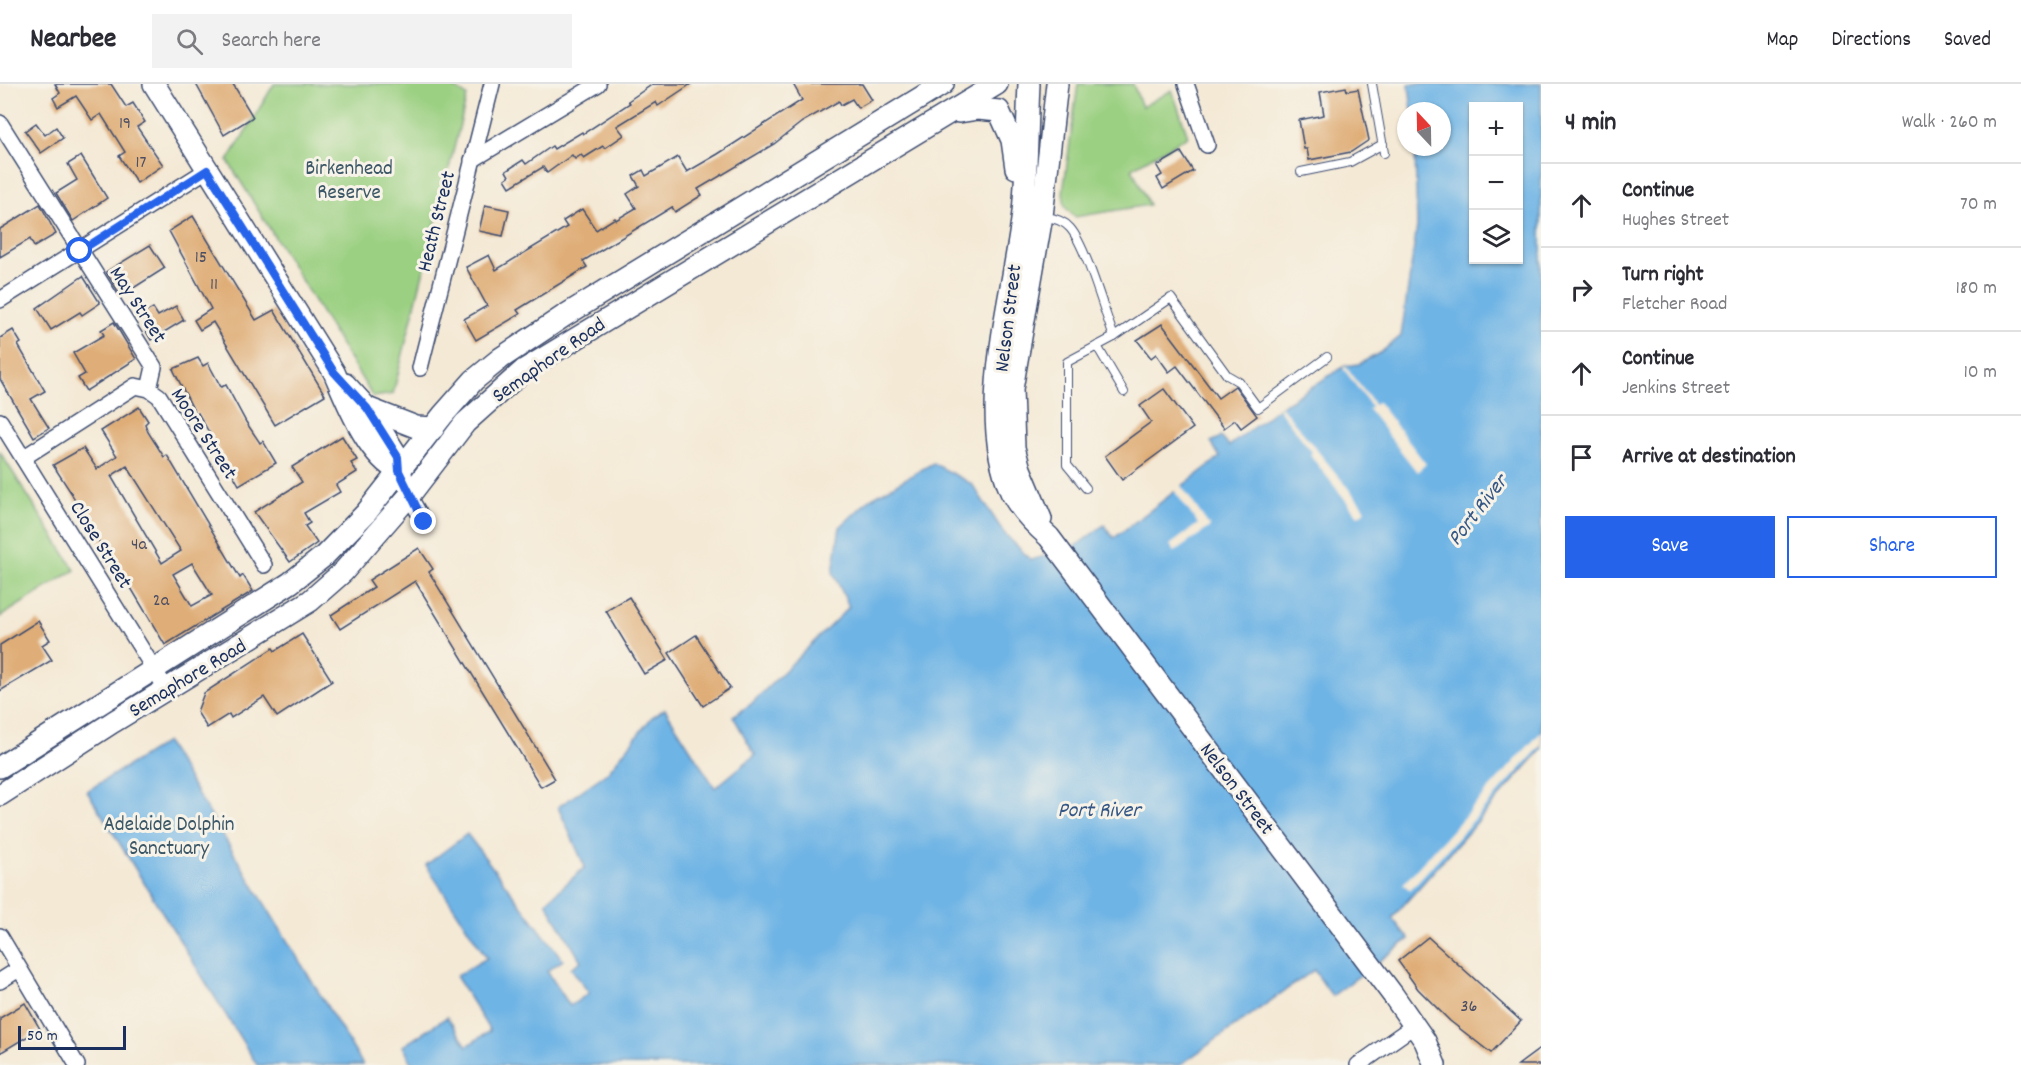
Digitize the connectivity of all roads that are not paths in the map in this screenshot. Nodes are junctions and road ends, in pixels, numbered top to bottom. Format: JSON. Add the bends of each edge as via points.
{"nodes":[{"id":1,"x":154,"y":84,"type":"edge"},
{"id":2,"x":492,"y":84,"type":"edge"},
{"id":3,"x":598,"y":84,"type":"edge"},
{"id":4,"x":943,"y":84,"type":"edge"},
{"id":5,"x":997,"y":84,"type":"edge"},
{"id":6,"x":1029,"y":84,"type":"edge"},
{"id":7,"x":1057,"y":84,"type":"edge"},
{"id":8,"x":1186,"y":84,"type":"edge"},
{"id":9,"x":1372,"y":84,"type":"edge"},
{"id":10,"x":952,"y":114,"type":"junction"},
{"id":11,"x":0,"y":123,"type":"edge"},
{"id":12,"x":1383,"y":144,"type":"junction"},
{"id":13,"x":1207,"y":145,"type":"dead end"},
{"id":14,"x":1384,"y":153,"type":"dead end"},
{"id":15,"x":472,"y":160,"type":"junction"},
{"id":16,"x":207,"y":170,"type":"junction"},
{"id":17,"x":1301,"y":172,"type":"dead end"},
{"id":18,"x":1032,"y":214,"type":"junction"},
{"id":19,"x":80,"y":251,"type":"junction"},
{"id":20,"x":0,"y":300,"type":"edge"},
{"id":21,"x":1114,"y":336,"type":"junction"},
{"id":22,"x":1097,"y":346,"type":"junction"},
{"id":23,"x":1327,"y":357,"type":"dead end"},
{"id":24,"x":420,"y":368,"type":"dead end"},
{"id":25,"x":334,"y":372,"type":"junction"},
{"id":26,"x":149,"y":389,"type":"junction"},
{"id":27,"x":1125,"y":393,"type":"dead end"},
{"id":28,"x":367,"y":408,"type":"junction"},
{"id":29,"x":0,"y":421,"type":"edge"},
{"id":30,"x":434,"y":428,"type":"junction"},
{"id":31,"x":23,"y":458,"type":"junction"},
{"id":32,"x":399,"y":471,"type":"junction"},
{"id":33,"x":1086,"y":488,"type":"dead end"},
{"id":34,"x":410,"y":496,"type":"junction"},
{"id":35,"x":424,"y":522,"type":"dead end"},
{"id":36,"x":264,"y":565,"type":"dead end"},
{"id":37,"x":155,"y":669,"type":"junction"},
{"id":38,"x":167,"y":690,"type":"junction"},
{"id":39,"x":0,"y":767,"type":"edge"},
{"id":40,"x":0,"y":795,"type":"edge"},
{"id":41,"x":0,"y":936,"type":"edge"},
{"id":42,"x":19,"y":969,"type":"junction"},
{"id":43,"x":0,"y":981,"type":"edge"},
{"id":44,"x":1420,"y":1033,"type":"junction"},
{"id":45,"x":77,"y":1065,"type":"edge"},
{"id":46,"x":1358,"y":1065,"type":"edge"},
{"id":47,"x":1435,"y":1065,"type":"edge"},
{"id":48,"x":1449,"y":1065,"type":"edge"}],
"edges":[{"from":1,"to":16,"type":"main road"},
{"from":2,"to":15,"type":"street","name":"Heath Street"},
{"from":3,"to":15,"type":"street"},
{"from":4,"to":30,"type":"main road","name":"Semaphore Road","via":[[501,358],[474,380]]},
{"from":5,"to":10,"type":"main road","name":"Semaphore Road"},
{"from":6,"to":18,"type":"main road","name":"Nelson Street"},
{"from":7,"to":18,"type":"main road","name":"Nelson Street"},
{"from":8,"to":13,"type":"street"},
{"from":9,"to":12,"type":"lane"},
{"from":10,"to":18,"type":"main road","via":[[978,109],[999,111],[1012,140]]},
{"from":10,"to":34,"type":"main road","name":"Semaphore Road","via":[[524,370],[465,423]]},
{"from":11,"to":19,"type":"street","name":"May Street"},
{"from":12,"to":14,"type":"lane"},
{"from":12,"to":17,"type":"lane","via":[[1350,162]]},
{"from":15,"to":24,"type":"street","name":"Heath Street"},
{"from":16,"to":19,"type":"street"},
{"from":16,"to":25,"type":"main road"},
{"from":18,"to":21,"type":"lane","via":[[1057,219],[1070,227]]},
{"from":18,"to":44,"type":"main road","name":"Nelson Street","via":[[1012,418],[1020,469],[1049,537]]},
{"from":19,"to":20,"type":"street"},
{"from":19,"to":26,"type":"street","name":"May Street","via":[[154,367]]},
{"from":21,"to":22,"type":"lane"},
{"from":21,"to":23,"type":"lane","via":[[1171,298],[1227,375],[1239,382],[1258,408]]},
{"from":22,"to":27,"type":"lane"},
{"from":22,"to":33,"type":"lane","via":[[1067,362],[1067,465]]},
{"from":25,"to":28,"type":"main road"},
{"from":25,"to":32,"type":"main road","via":[[353,415],[386,465]]},
{"from":26,"to":31,"type":"street","name":"Moore Street","via":[[135,386]]},
{"from":26,"to":36,"type":"street","name":"Moore Street","via":[[159,396]]},
{"from":28,"to":30,"type":"main road","via":[[416,427]]},
{"from":28,"to":32,"type":"main road","via":[[398,457]]},
{"from":29,"to":31,"type":"street","name":"Close Street"},
{"from":30,"to":32,"type":"main road","name":"Semaphore Road"},
{"from":31,"to":37,"type":"street","name":"Close Street"},
{"from":32,"to":34,"type":"main road"},
{"from":32,"to":37,"type":"main road","name":"Semaphore Road","via":[[366,513],[324,556],[290,583]]},
{"from":34,"to":35,"type":"street"},
{"from":34,"to":38,"type":"main road","name":"Semaphore Road","via":[[343,572],[310,601]]},
{"from":37,"to":38,"type":"street","name":"Close Street"},
{"from":37,"to":39,"type":"main road","name":"Semaphore Road"},
{"from":38,"to":40,"type":"main road","name":"Semaphore Road"},
{"from":41,"to":42,"type":"street"},
{"from":42,"to":43,"type":"street"},
{"from":42,"to":45,"type":"street"},
{"from":44,"to":46,"type":"street"},
{"from":44,"to":47,"type":"main road","name":"Nelson Street"},
{"from":44,"to":48,"type":"main road","name":"Nelson Street"}]}
